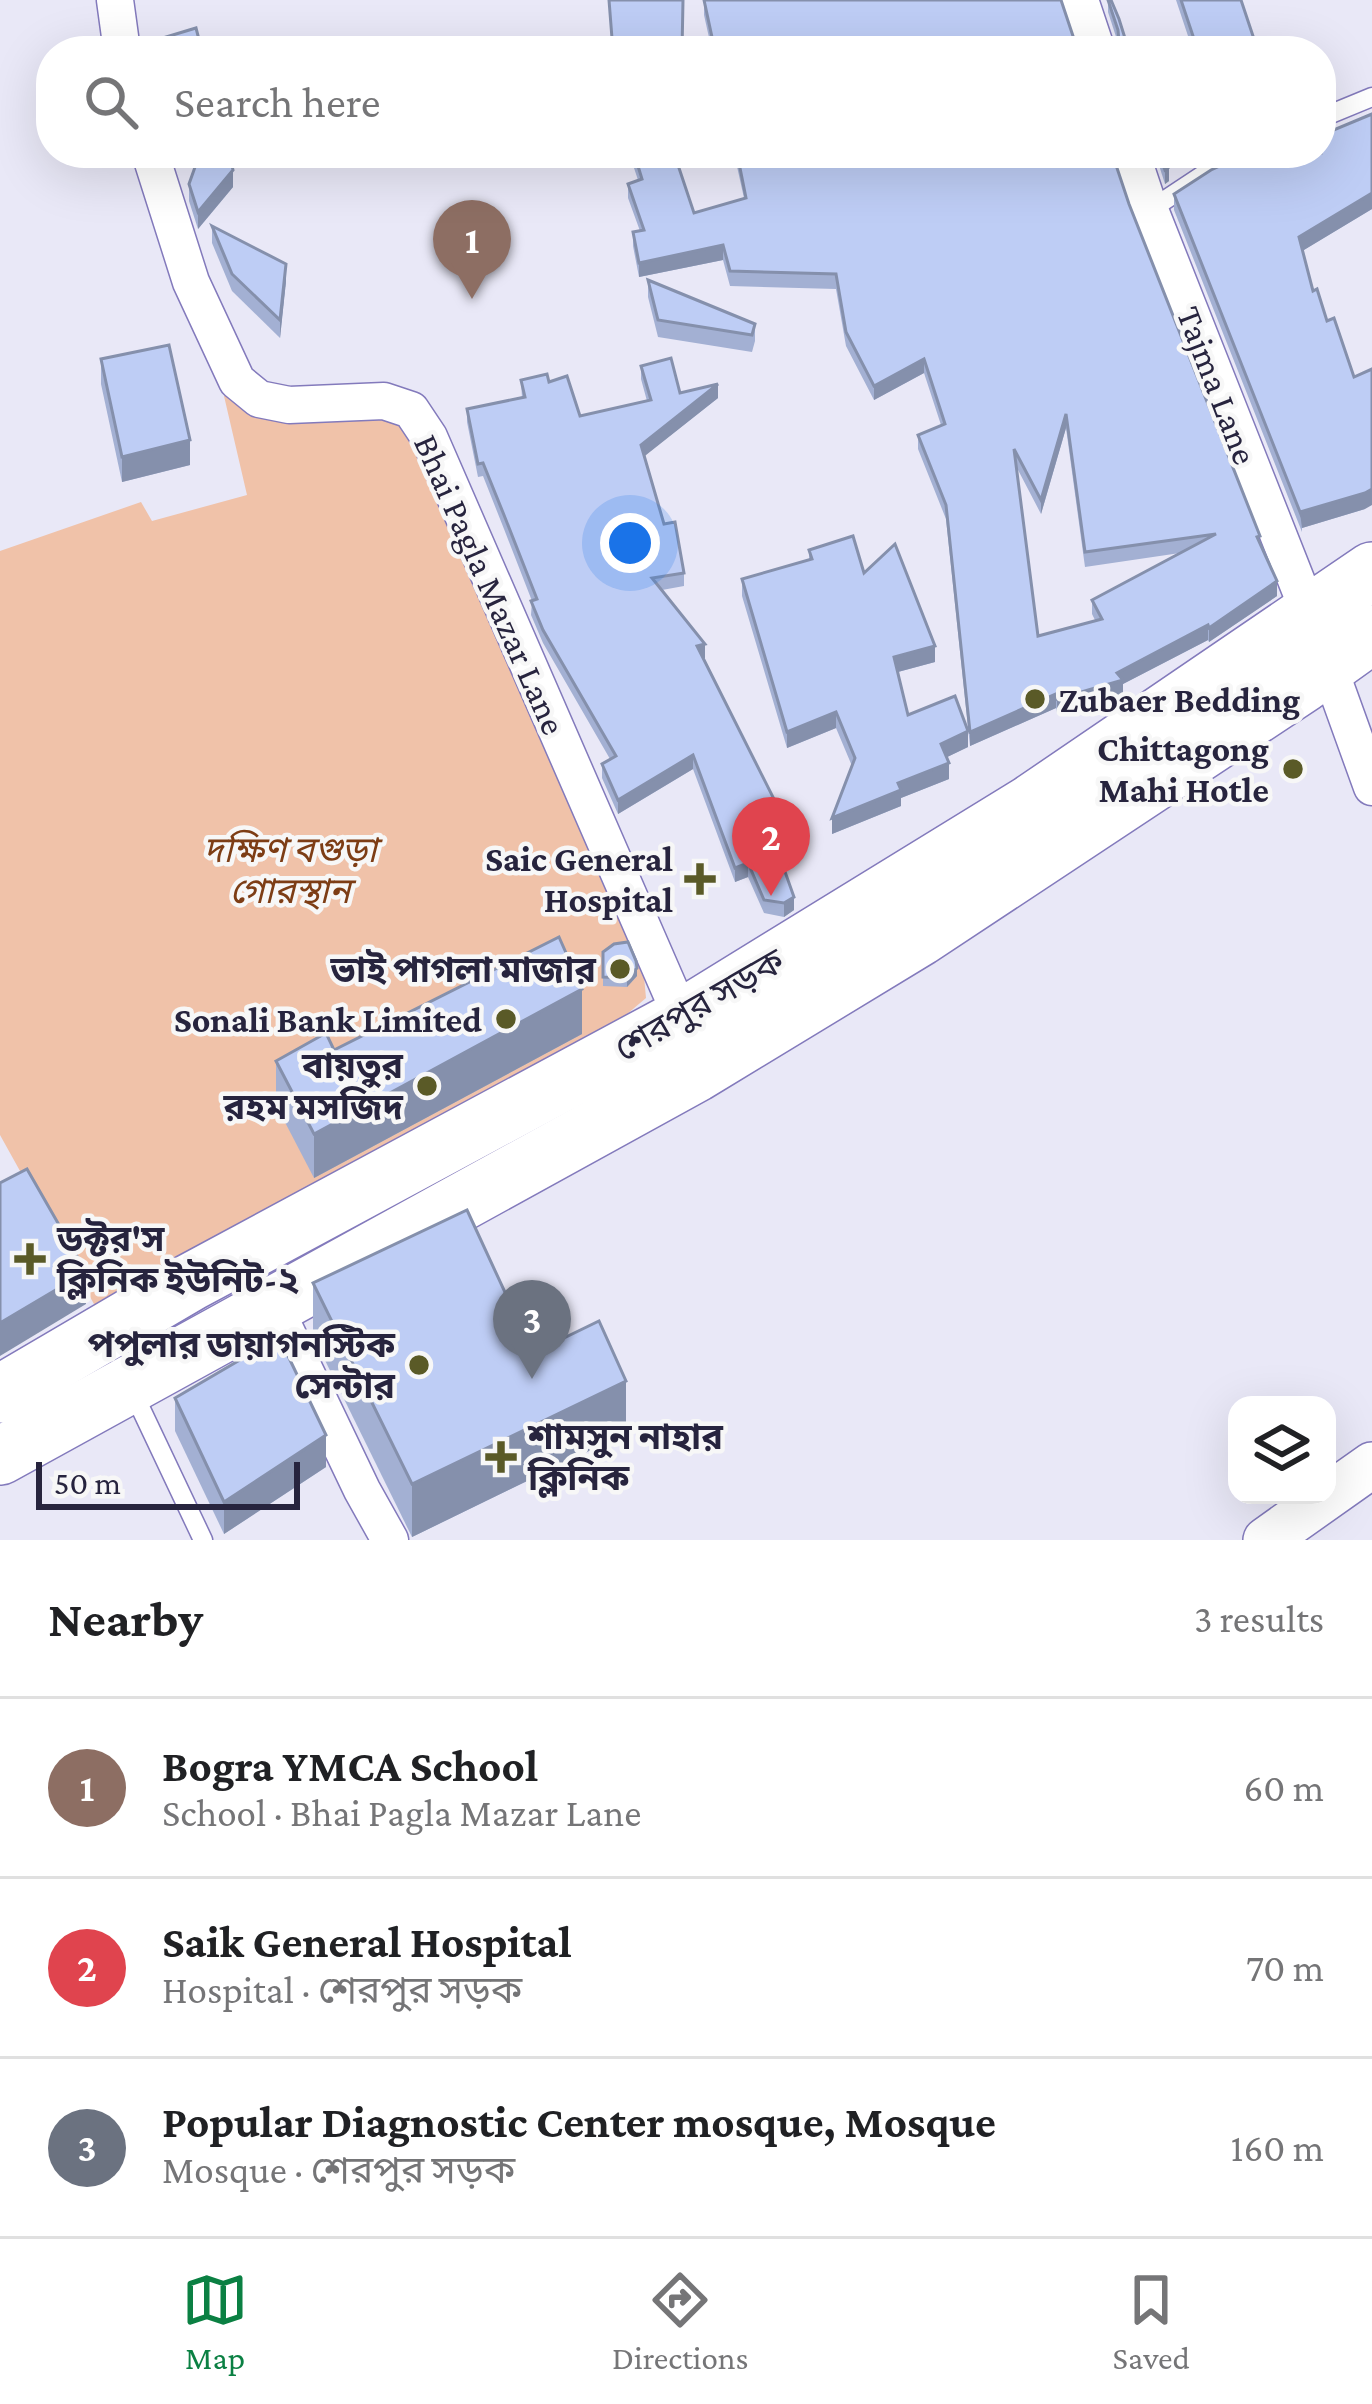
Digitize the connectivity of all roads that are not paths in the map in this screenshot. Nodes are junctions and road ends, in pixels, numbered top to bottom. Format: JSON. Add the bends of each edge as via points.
{"nodes":[{"id":1,"x":115,"y":0,"type":"edge"},
{"id":2,"x":1080,"y":0,"type":"edge"},
{"id":3,"x":120,"y":36,"type":"edge"},
{"id":4,"x":1092,"y":36,"type":"edge"},
{"id":5,"x":1372,"y":97,"type":"edge"},
{"id":6,"x":1336,"y":112,"type":"edge"},
{"id":7,"x":155,"y":168,"type":"edge"},
{"id":8,"x":1136,"y":168,"type":"edge"},
{"id":9,"x":1213,"y":168,"type":"edge"},
{"id":10,"x":1150,"y":210,"type":"junction"},
{"id":11,"x":1372,"y":571,"type":"edge"},
{"id":12,"x":1337,"y":638,"type":"edge"},
{"id":13,"x":1372,"y":787,"type":"edge"},
{"id":14,"x":682,"y":1018,"type":"junction"},
{"id":15,"x":274,"y":1306,"type":"junction"},
{"id":16,"x":129,"y":1386,"type":"junction"},
{"id":17,"x":0,"y":1394,"type":"edge"},
{"id":18,"x":0,"y":1456,"type":"edge"},
{"id":19,"x":1372,"y":1465,"type":"edge"},
{"id":20,"x":203,"y":1540,"type":"edge"},
{"id":21,"x":390,"y":1540,"type":"edge"},
{"id":22,"x":1266,"y":1540,"type":"edge"}],
"edges":[{"from":1,"to":3,"type":"street"},
{"from":2,"to":4,"type":"street"},
{"from":5,"to":6,"type":"lane"},
{"from":7,"to":14,"type":"street","name":"Bhai Pagla Mazar Lane","via":[[191,282],[237,381],[259,399],[289,405],[384,400],[411,410],[429,437]]},
{"from":8,"to":10,"type":"street","name":"Tajma Lane"},
{"from":9,"to":10,"type":"lane"},
{"from":10,"to":12,"type":"street","name":"Tajma Lane"},
{"from":11,"to":12,"type":"highway","name":"শেরপুর সড়ক"},
{"from":12,"to":13,"type":"street","name":"Tajma Lane"},
{"from":12,"to":14,"type":"highway","name":"শেরপুর সড়ক","via":[[1030,804]]},
{"from":12,"to":15,"type":"highway","name":"শেরপুর সড়ক","via":[[920,937],[695,1073]]},
{"from":14,"to":17,"type":"highway","name":"শেরপুর সড়ক"},
{"from":15,"to":16,"type":"highway","name":"শেরপুর সড়ক"},
{"from":15,"to":21,"type":"street"},
{"from":16,"to":18,"type":"highway","name":"শেরপুর সড়ক"},
{"from":16,"to":20,"type":"lane"},
{"from":19,"to":22,"type":"street"}]}
